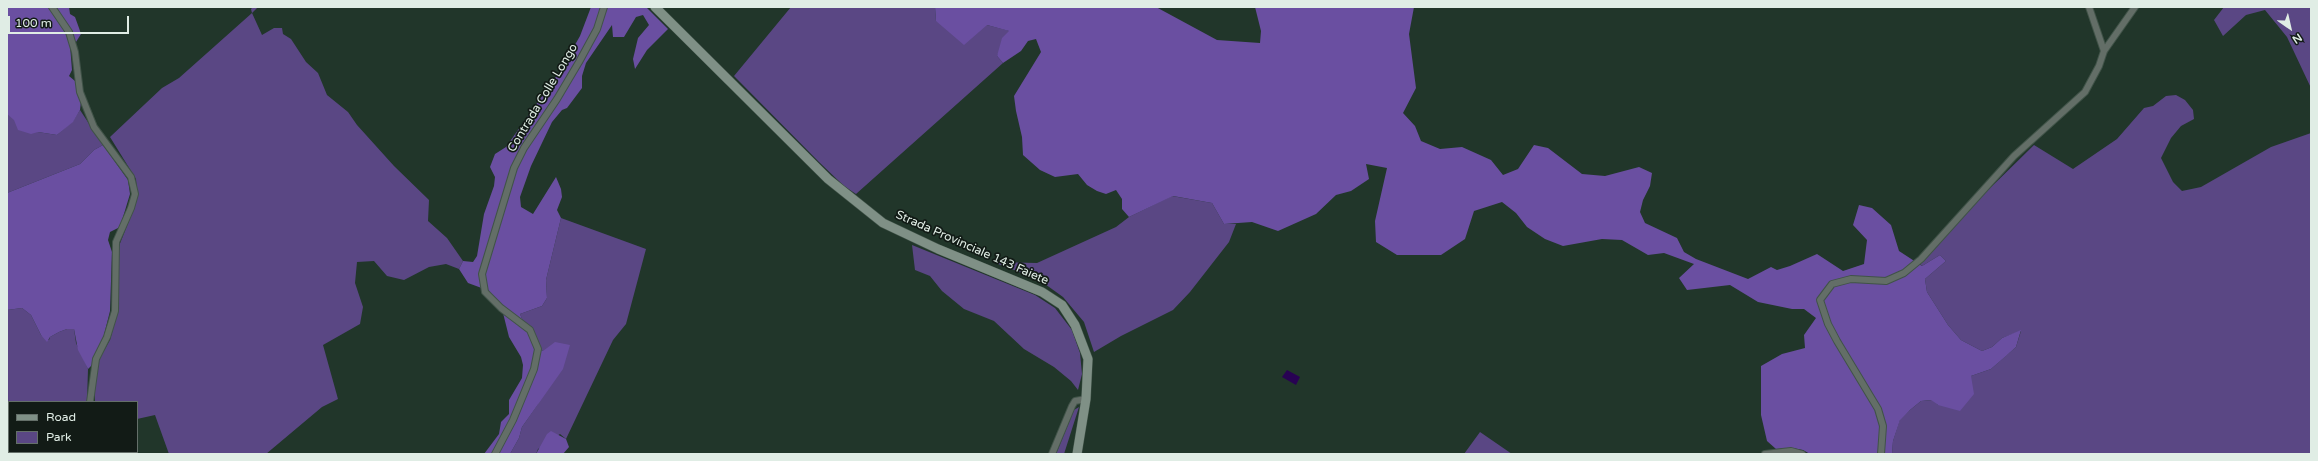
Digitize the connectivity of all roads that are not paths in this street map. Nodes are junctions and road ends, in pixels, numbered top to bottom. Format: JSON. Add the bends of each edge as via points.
{"nodes":[{"id":1,"x":52,"y":7,"type":"edge"},
{"id":2,"x":604,"y":7,"type":"edge"},
{"id":3,"x":655,"y":7,"type":"edge"},
{"id":4,"x":2089,"y":7,"type":"edge"},
{"id":5,"x":2136,"y":7,"type":"edge"},
{"id":6,"x":2104,"y":51,"type":"junction"},
{"id":7,"x":1086,"y":399,"type":"junction"},
{"id":8,"x":90,"y":401,"type":"edge"},
{"id":9,"x":494,"y":454,"type":"edge"},
{"id":10,"x":1052,"y":454,"type":"edge"},
{"id":11,"x":1077,"y":454,"type":"edge"},
{"id":12,"x":1765,"y":454,"type":"edge"},
{"id":13,"x":1802,"y":454,"type":"edge"},
{"id":14,"x":1881,"y":454,"type":"edge"}],
"edges":[{"from":1,"to":8,"type":"street","via":[[69,32],[75,52],[80,92],[94,127],[131,176],[135,194],[116,242],[114,311],[107,337],[96,360]]},
{"from":2,"to":9,"type":"street","name":"Contrada Colle Longo","via":[[597,28],[579,62],[514,168],[482,274],[485,292],[500,308],[530,330],[538,349],[534,369],[516,413]]},
{"from":3,"to":7,"type":"main road","name":"Strada Provinciale 143 Faiete","via":[[828,179],[883,223],[1042,292],[1062,305],[1075,325],[1088,359]]},
{"from":4,"to":6,"type":"street"},
{"from":5,"to":6,"type":"street"},
{"from":6,"to":14,"type":"street","via":[[2099,66],[2084,92],[2014,156],[1921,259],[1904,273],[1886,281],[1850,279],[1832,284],[1820,300],[1828,324],[1878,410],[1883,426]]},
{"from":7,"to":10,"type":"street","via":[[1075,401]]},
{"from":7,"to":11,"type":"main road","name":"Strada Provinciale 143 Faiete"},
{"from":12,"to":13,"type":"street","via":[[1791,451]]}]}
